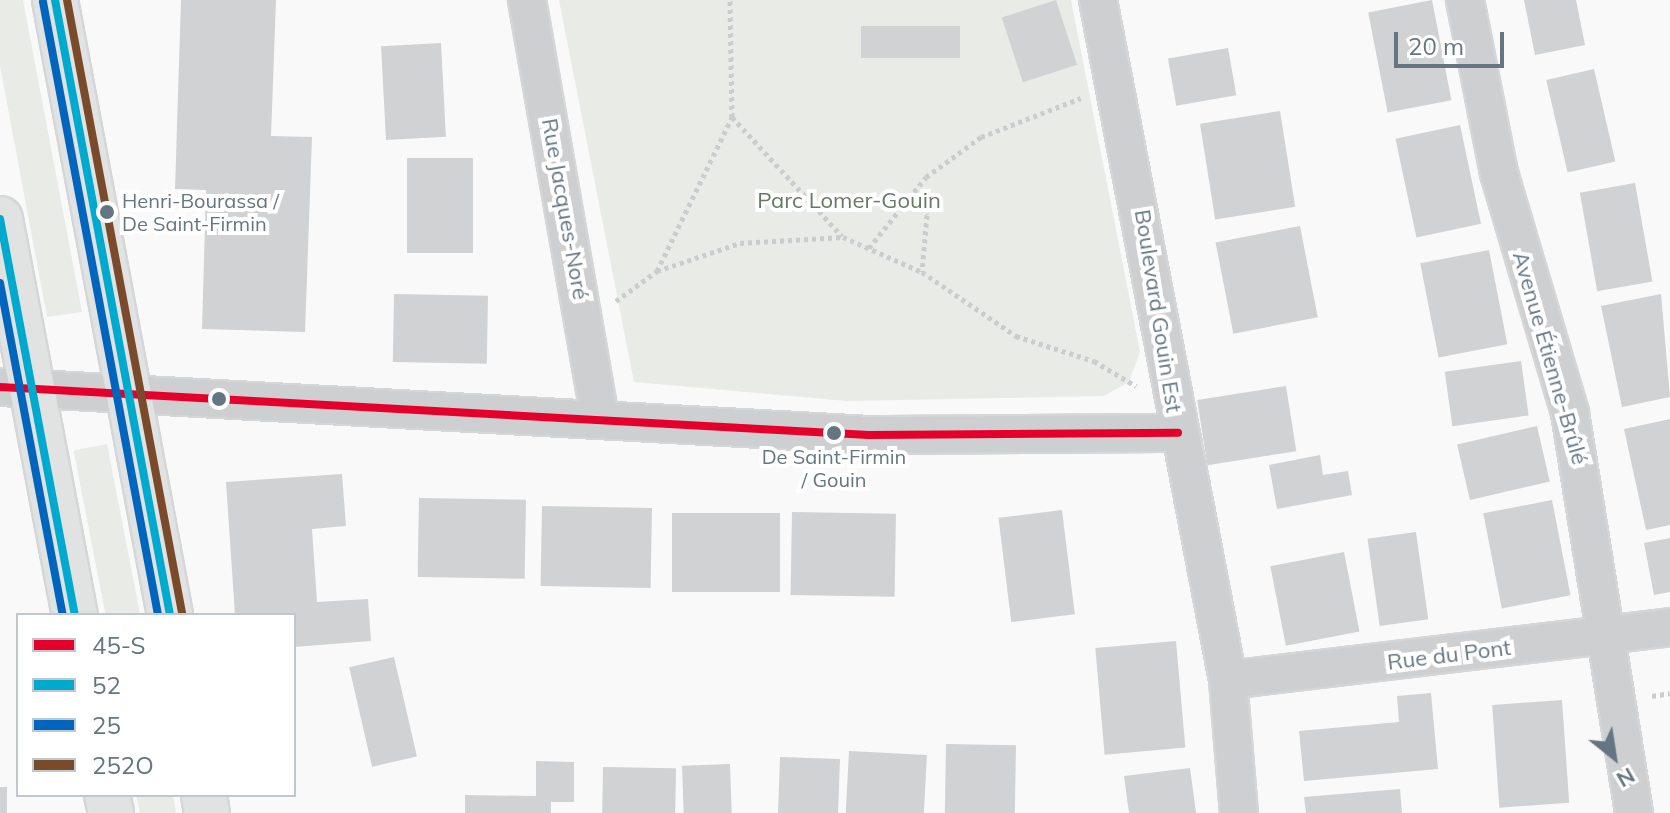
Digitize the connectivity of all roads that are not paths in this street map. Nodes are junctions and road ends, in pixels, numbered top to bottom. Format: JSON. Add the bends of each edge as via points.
{"nodes":[{"id":1,"x":55,"y":0,"type":"edge"},
{"id":2,"x":527,"y":0,"type":"edge"},
{"id":3,"x":1098,"y":0,"type":"edge"},
{"id":4,"x":1465,"y":0,"type":"edge"},
{"id":5,"x":0,"y":219,"type":"edge"},
{"id":6,"x":16,"y":388,"type":"edge"},
{"id":7,"x":128,"y":392,"type":"junction"},
{"id":8,"x":600,"y":419,"type":"junction"},
{"id":9,"x":1178,"y":433,"type":"junction"},
{"id":10,"x":74,"y":613,"type":"edge"},
{"id":11,"x":170,"y":613,"type":"edge"},
{"id":12,"x":1670,"y":627,"type":"edge"},
{"id":13,"x":1607,"y":636,"type":"junction"},
{"id":14,"x":1228,"y":680,"type":"junction"},
{"id":15,"x":1239,"y":813,"type":"edge"},
{"id":16,"x":1634,"y":813,"type":"edge"}],
"edges":[{"from":1,"to":7,"type":"main road"},
{"from":2,"to":8,"type":"street","name":"Rue Jacques-Noré"},
{"from":3,"to":9,"type":"street","name":"Boulevard Gouin Est","via":[[1119,83]]},
{"from":4,"to":13,"type":"street","name":"Avenue Étienne-Brûlé","via":[[1499,173],[1570,413]]},
{"from":5,"to":6,"type":"main road"},
{"from":6,"to":7,"type":"street"},
{"from":6,"to":10,"type":"main road"},
{"from":7,"to":8,"type":"street"},
{"from":7,"to":11,"type":"main road"},
{"from":8,"to":9,"type":"street","via":[[869,435]]},
{"from":9,"to":14,"type":"street","name":"Boulevard Gouin Est"},
{"from":12,"to":13,"type":"street","name":"Rue du Pont"},
{"from":13,"to":14,"type":"street","name":"Rue du Pont"},
{"from":13,"to":16,"type":"street","name":"Avenue Étienne-Brûlé"},
{"from":14,"to":15,"type":"street","name":"Boulevard Gouin Est"}]}
